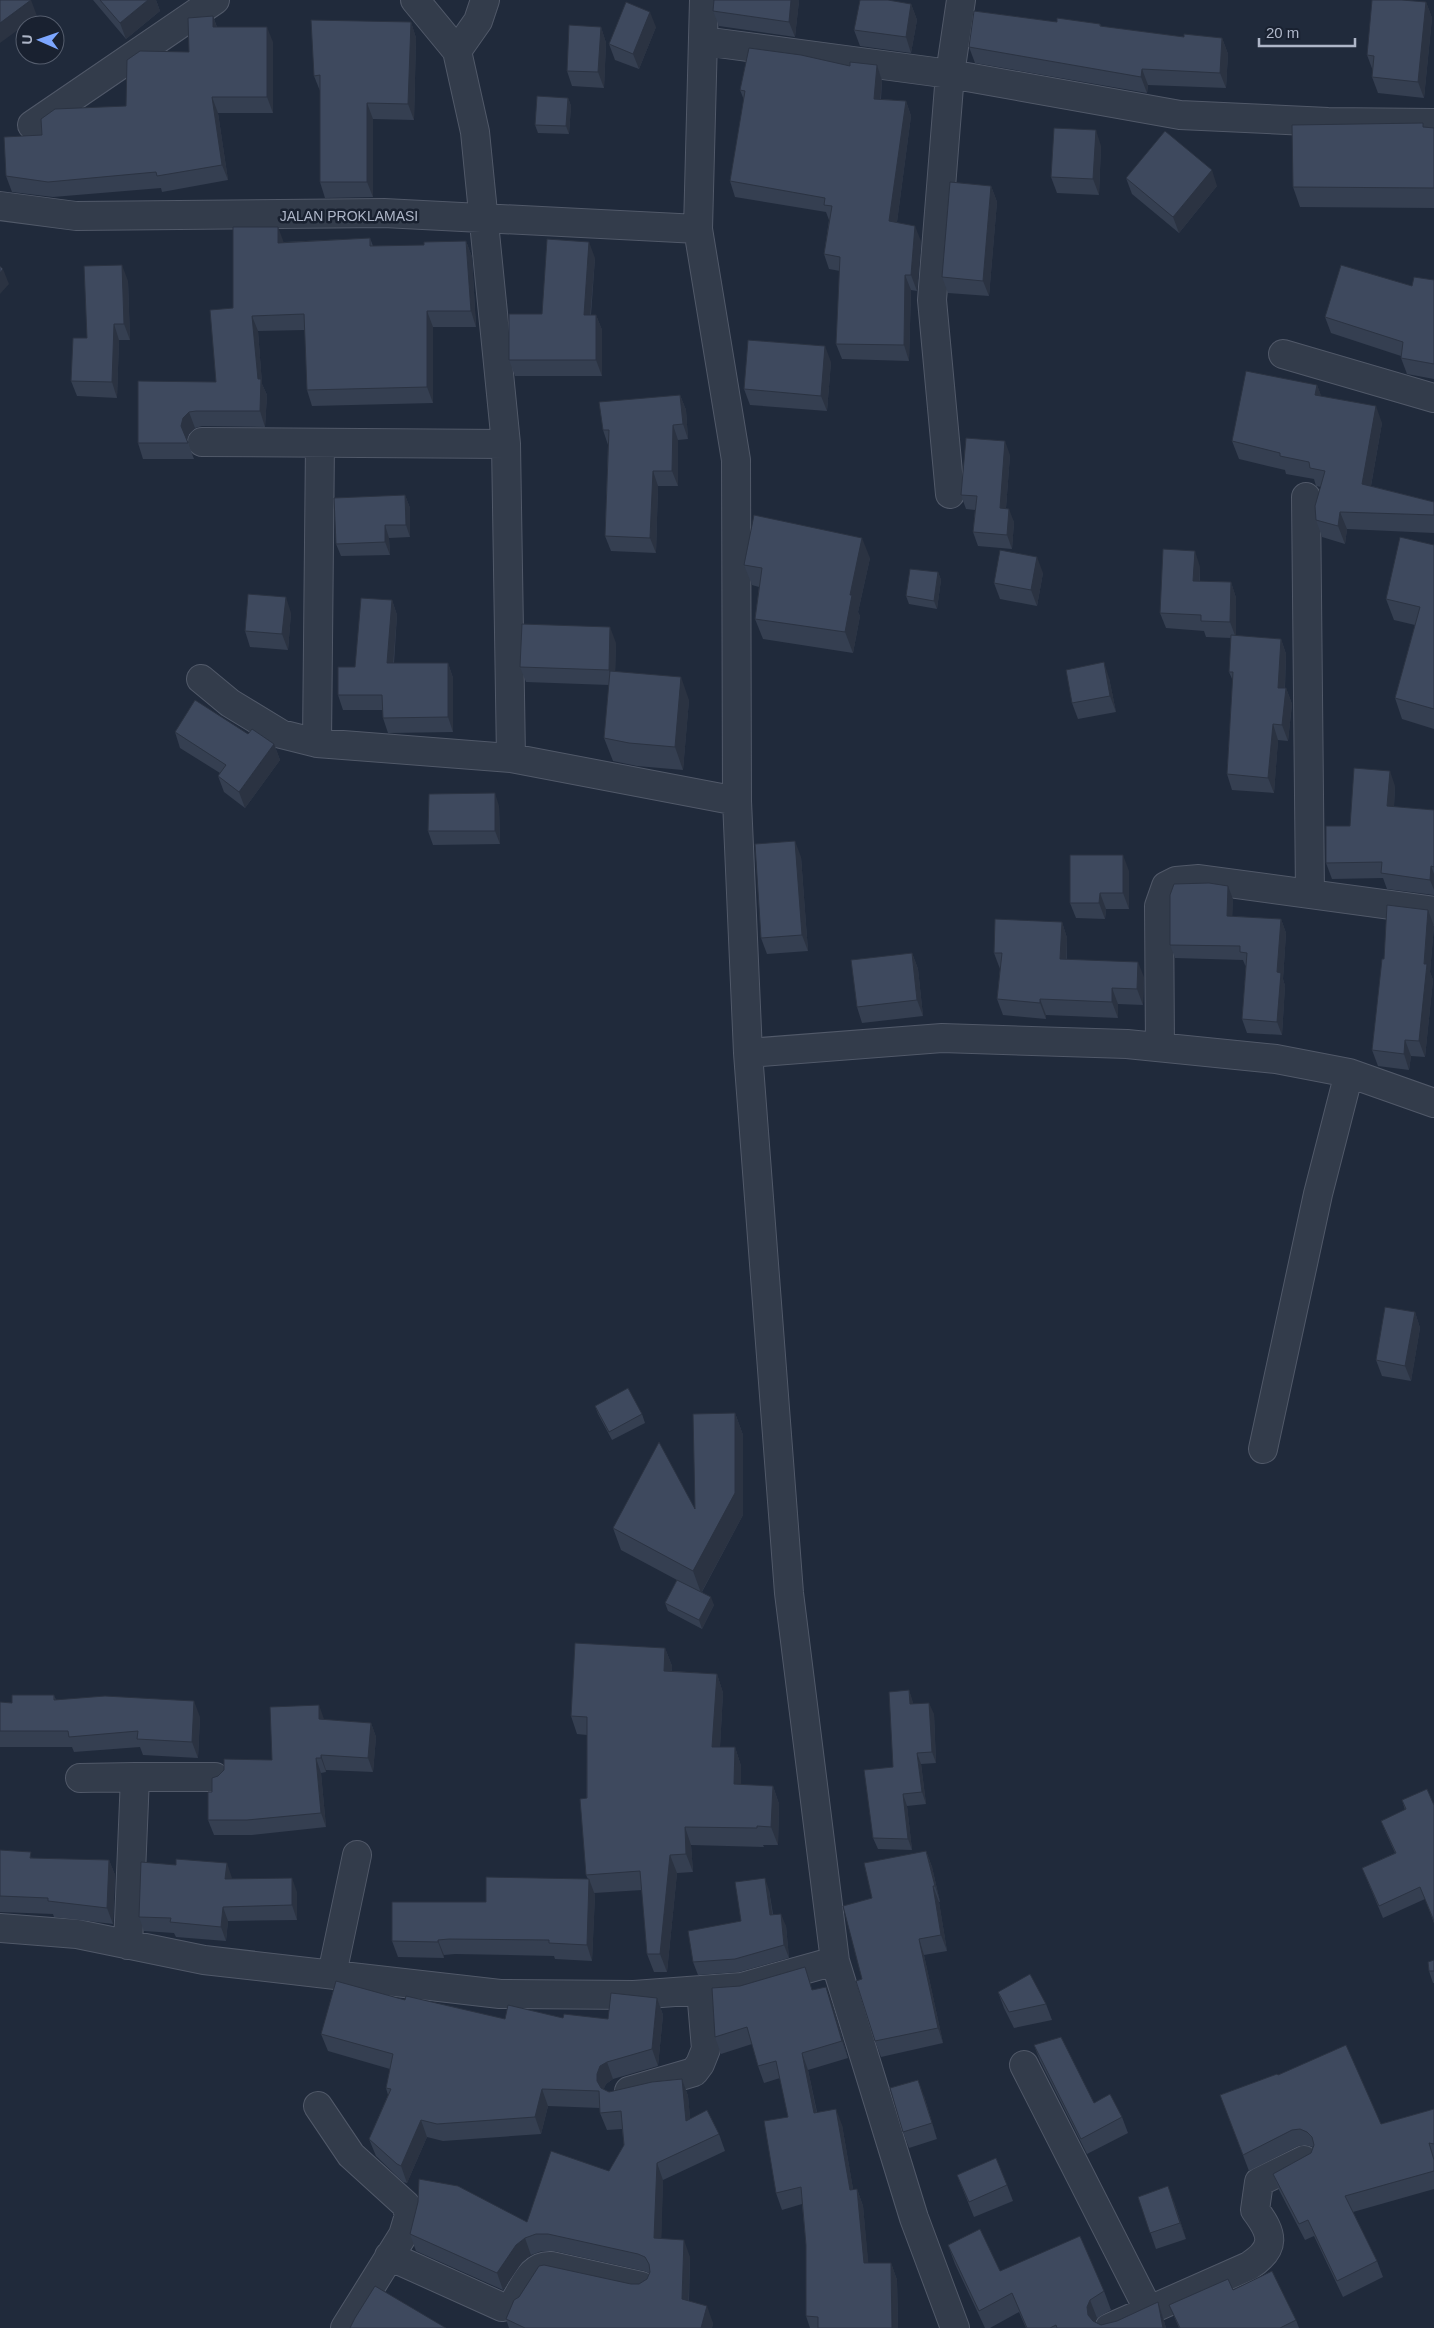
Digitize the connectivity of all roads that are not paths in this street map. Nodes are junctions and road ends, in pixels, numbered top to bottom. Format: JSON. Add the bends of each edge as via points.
{"nodes":[{"id":1,"x":215,"y":0,"type":"edge"},
{"id":2,"x":415,"y":0,"type":"edge"},
{"id":3,"x":484,"y":0,"type":"edge"},
{"id":4,"x":704,"y":0,"type":"edge"},
{"id":5,"x":961,"y":0,"type":"edge"},
{"id":6,"x":704,"y":41,"type":"junction"},
{"id":7,"x":457,"y":51,"type":"junction"},
{"id":8,"x":950,"y":74,"type":"junction"},
{"id":9,"x":1434,"y":123,"type":"edge"},
{"id":10,"x":32,"y":125,"type":"dead end"},
{"id":11,"x":0,"y":206,"type":"edge"},
{"id":12,"x":484,"y":219,"type":"junction"},
{"id":13,"x":698,"y":229,"type":"junction"},
{"id":14,"x":1283,"y":354,"type":"dead end"},
{"id":15,"x":1434,"y":398,"type":"edge"},
{"id":16,"x":202,"y":442,"type":"dead end"},
{"id":17,"x":320,"y":443,"type":"junction"},
{"id":18,"x":506,"y":444,"type":"junction"},
{"id":19,"x":950,"y":494,"type":"dead end"},
{"id":20,"x":1306,"y":496,"type":"dead end"},
{"id":21,"x":201,"y":679,"type":"dead end"},
{"id":22,"x":316,"y":744,"type":"junction"},
{"id":23,"x":511,"y":758,"type":"junction"},
{"id":24,"x":737,"y":801,"type":"junction"},
{"id":25,"x":1310,"y":894,"type":"junction"},
{"id":26,"x":1434,"y":912,"type":"edge"},
{"id":27,"x":1160,"y":1047,"type":"junction"},
{"id":28,"x":748,"y":1053,"type":"junction"},
{"id":29,"x":1349,"y":1073,"type":"junction"},
{"id":30,"x":1434,"y":1104,"type":"edge"},
{"id":31,"x":1263,"y":1449,"type":"dead end"},
{"id":32,"x":215,"y":1777,"type":"edge"},
{"id":33,"x":80,"y":1778,"type":"dead end"},
{"id":34,"x":135,"y":1778,"type":"junction"},
{"id":35,"x":357,"y":1855,"type":"dead end"},
{"id":36,"x":0,"y":1928,"type":"edge"},
{"id":37,"x":128,"y":1946,"type":"junction"},
{"id":38,"x":835,"y":1960,"type":"junction"},
{"id":39,"x":332,"y":1974,"type":"junction"},
{"id":40,"x":701,"y":1990,"type":"junction"},
{"id":41,"x":1024,"y":2065,"type":"dead end"},
{"id":42,"x":618,"y":2094,"type":"edge"},
{"id":43,"x":318,"y":2106,"type":"dead end"},
{"id":44,"x":1304,"y":2160,"type":"edge"},
{"id":45,"x":389,"y":2256,"type":"junction"},
{"id":46,"x":641,"y":2286,"type":"edge"},
{"id":47,"x":1150,"y":2311,"type":"junction"},
{"id":48,"x":345,"y":2328,"type":"edge"},
{"id":49,"x":955,"y":2328,"type":"edge"},
{"id":50,"x":1109,"y":2328,"type":"edge"}],
"edges":[{"from":1,"to":10,"type":"street"},
{"from":2,"to":7,"type":"street"},
{"from":3,"to":7,"type":"street","via":[[478,21]]},
{"from":4,"to":6,"type":"street"},
{"from":5,"to":8,"type":"street"},
{"from":6,"to":8,"type":"street"},
{"from":6,"to":13,"type":"street"},
{"from":7,"to":12,"type":"street","via":[[475,132]]},
{"from":8,"to":9,"type":"street","via":[[1180,115]]},
{"from":8,"to":19,"type":"street","via":[[932,300]]},
{"from":11,"to":12,"type":"street","name":"JALAN PROKLAMASI","via":[[76,216],[384,213]]},
{"from":12,"to":13,"type":"street","name":"JALAN PROKLAMASI"},
{"from":12,"to":18,"type":"street"},
{"from":13,"to":24,"type":"street","via":[[736,460]]},
{"from":14,"to":15,"type":"street"},
{"from":16,"to":17,"type":"street"},
{"from":17,"to":18,"type":"street"},
{"from":17,"to":22,"type":"street"},
{"from":18,"to":23,"type":"street"},
{"from":20,"to":25,"type":"street"},
{"from":21,"to":22,"type":"street","via":[[230,702],[281,734]]},
{"from":22,"to":23,"type":"street"},
{"from":23,"to":24,"type":"street"},
{"from":24,"to":28,"type":"street"},
{"from":25,"to":26,"type":"street"},
{"from":25,"to":27,"type":"street","via":[[1199,879],[1176,881],[1166,886],[1159,906]]},
{"from":27,"to":28,"type":"street","via":[[942,1038]]},
{"from":27,"to":29,"type":"street","via":[[1276,1060]]},
{"from":28,"to":38,"type":"street","via":[[789,1593]]},
{"from":29,"to":30,"type":"street"},
{"from":29,"to":31,"type":"street","via":[[1318,1194]]},
{"from":32,"to":34,"type":"street"},
{"from":33,"to":34,"type":"street"},
{"from":34,"to":37,"type":"street"},
{"from":35,"to":39,"type":"street"},
{"from":36,"to":37,"type":"street","via":[[77,1934]]},
{"from":37,"to":39,"type":"street","via":[[204,1960]]},
{"from":38,"to":40,"type":"street","via":[[742,1987]]},
{"from":38,"to":49,"type":"street","via":[[914,2218]]},
{"from":39,"to":40,"type":"street","via":[[500,1994],[634,1995]]},
{"from":40,"to":42,"type":"street","via":[[706,2050],[694,2072]]},
{"from":41,"to":47,"type":"street"},
{"from":43,"to":45,"type":"street","via":[[350,2155],[406,2205],[408,2224]]},
{"from":44,"to":47,"type":"street","via":[[1258,2182],[1255,2210],[1269,2228],[1268,2246],[1262,2258]]},
{"from":45,"to":46,"type":"street","via":[[502,2307],[512,2306],[534,2269],[541,2265]]},
{"from":45,"to":48,"type":"street"},
{"from":47,"to":50,"type":"street"}]}
